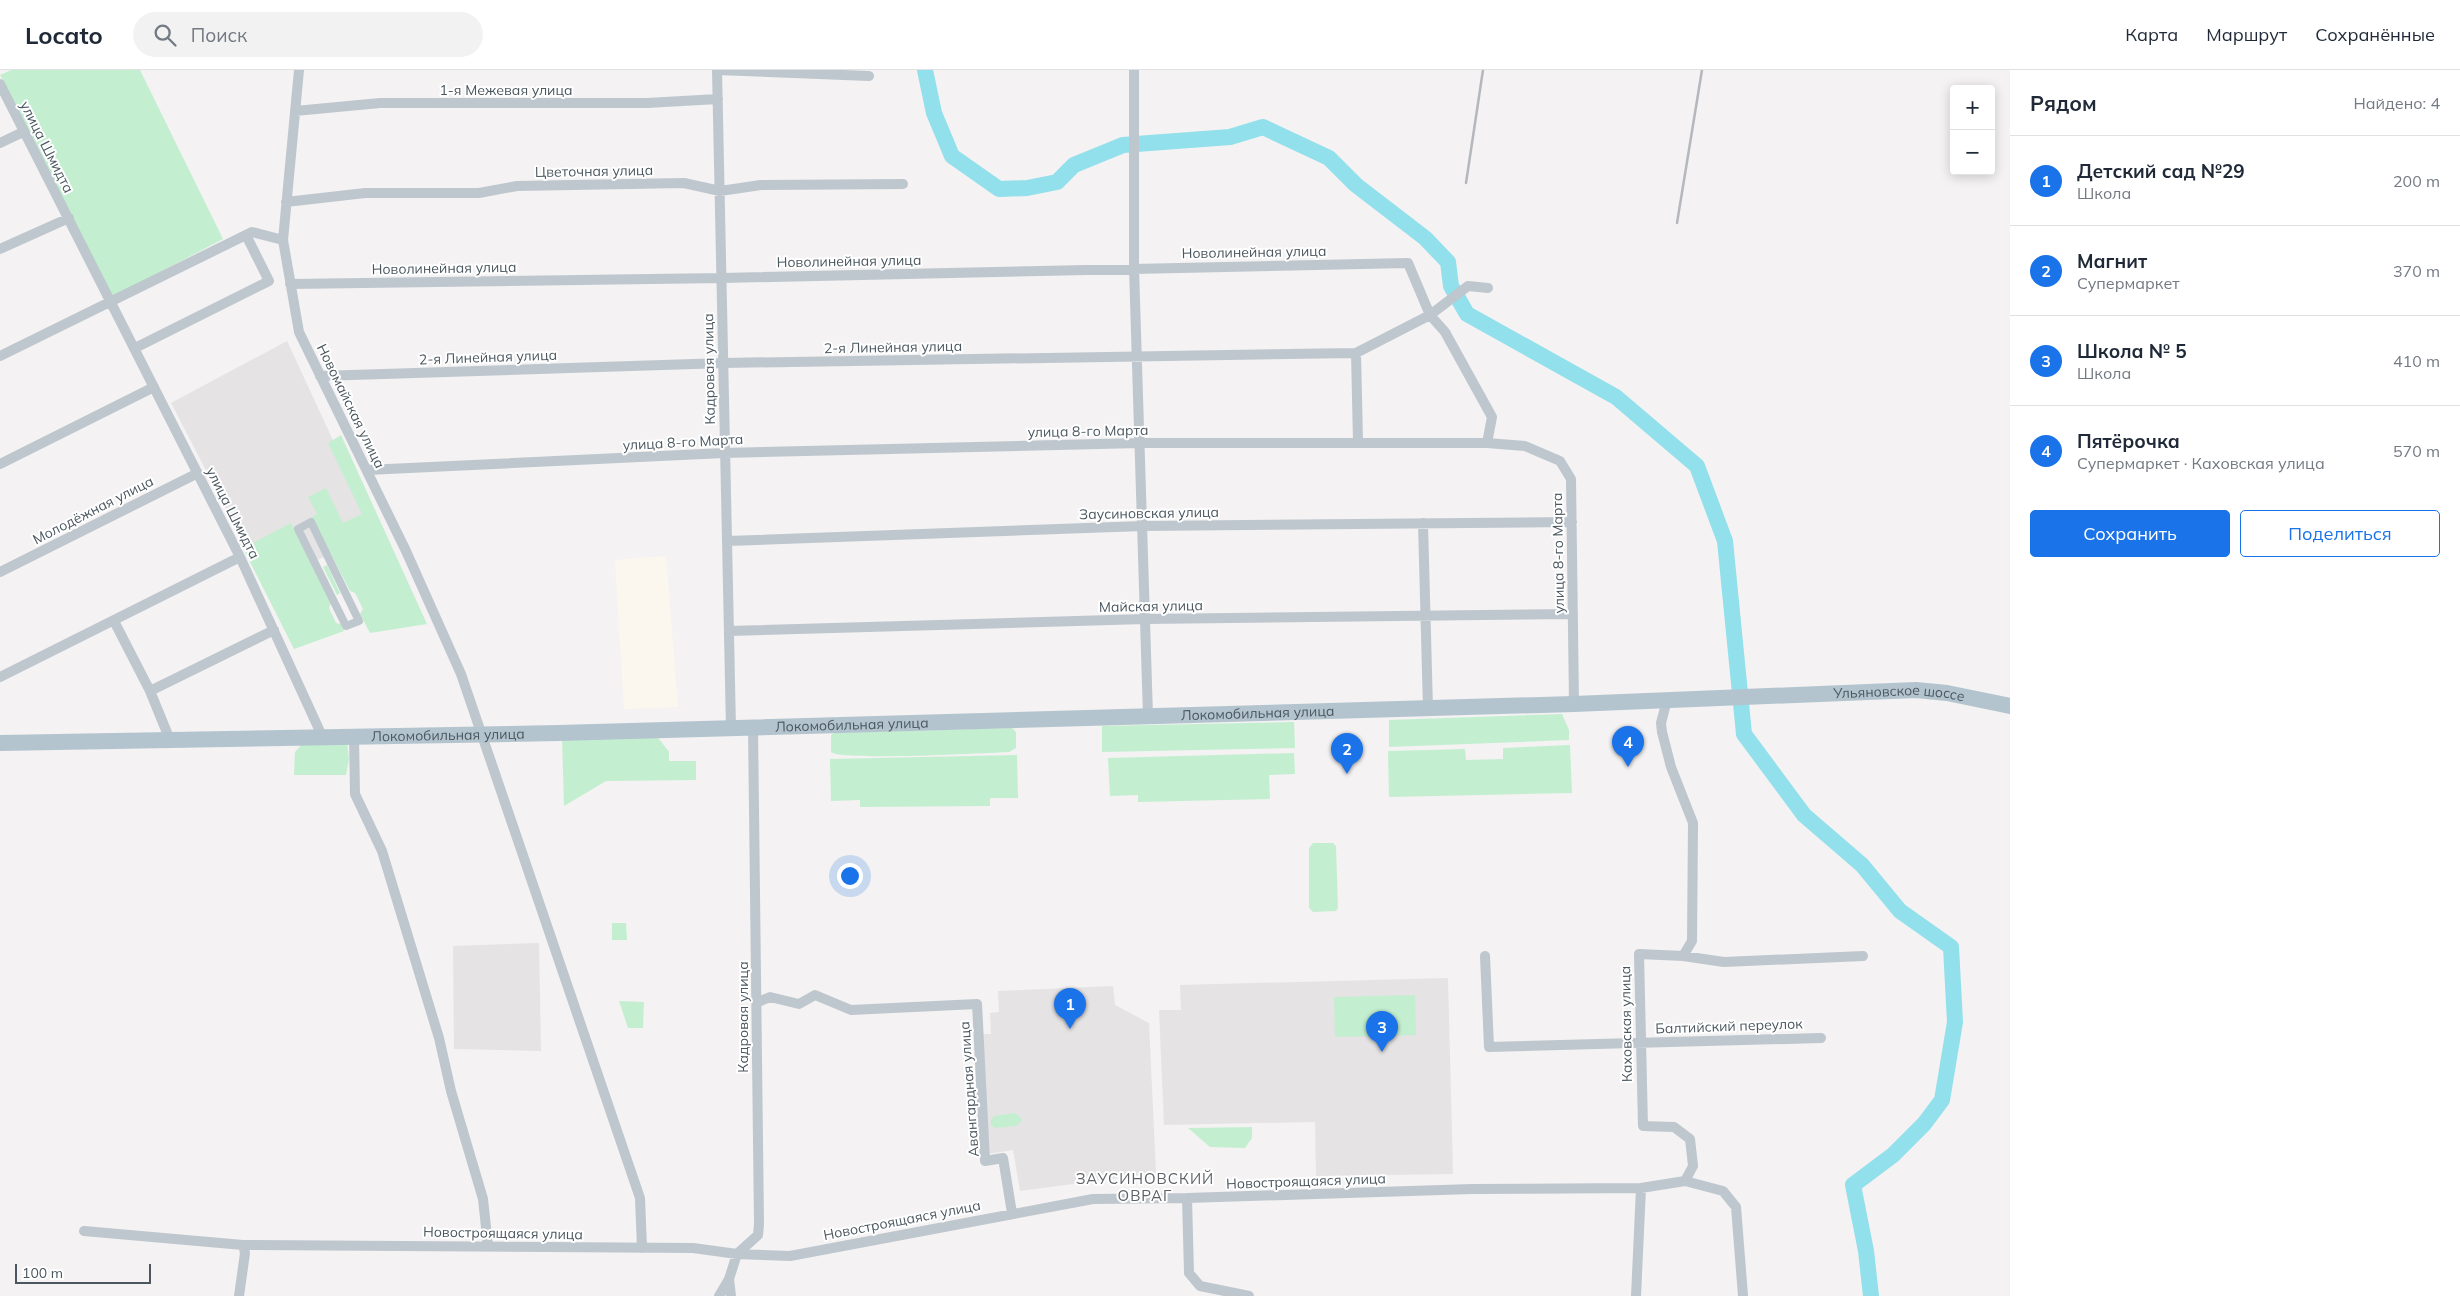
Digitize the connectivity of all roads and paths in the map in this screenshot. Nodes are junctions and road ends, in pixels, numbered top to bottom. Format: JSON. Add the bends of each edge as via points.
{"nodes":[{"id":1,"x":299,"y":70,"type":"edge"},
{"id":2,"x":717,"y":70,"type":"edge"},
{"id":3,"x":1134,"y":70,"type":"edge"},
{"id":4,"x":869,"y":76,"type":"dead end"},
{"id":5,"x":0,"y":84,"type":"edge"},
{"id":6,"x":718,"y":99,"type":"junction"},
{"id":7,"x":295,"y":111,"type":"junction"},
{"id":8,"x":23,"y":132,"type":"junction"},
{"id":9,"x":0,"y":143,"type":"edge"},
{"id":10,"x":903,"y":184,"type":"dead end"},
{"id":11,"x":720,"y":191,"type":"junction"},
{"id":12,"x":286,"y":202,"type":"junction"},
{"id":13,"x":69,"y":218,"type":"junction"},
{"id":14,"x":246,"y":235,"type":"junction"},
{"id":15,"x":283,"y":240,"type":"junction"},
{"id":16,"x":0,"y":250,"type":"edge"},
{"id":17,"x":1134,"y":268,"type":"junction"},
{"id":18,"x":722,"y":278,"type":"junction"},
{"id":19,"x":290,"y":284,"type":"junction"},
{"id":20,"x":1488,"y":288,"type":"dead end"},
{"id":21,"x":112,"y":302,"type":"junction"},
{"id":22,"x":1430,"y":315,"type":"junction"},
{"id":23,"x":135,"y":348,"type":"junction"},
{"id":24,"x":1356,"y":353,"type":"junction"},
{"id":25,"x":0,"y":356,"type":"edge"},
{"id":26,"x":1137,"y":357,"type":"junction"},
{"id":27,"x":724,"y":363,"type":"junction"},
{"id":28,"x":320,"y":376,"type":"junction"},
{"id":29,"x":154,"y":387,"type":"junction"},
{"id":30,"x":1358,"y":442,"type":"junction"},
{"id":31,"x":1140,"y":443,"type":"junction"},
{"id":32,"x":1487,"y":443,"type":"junction"},
{"id":33,"x":724,"y":454,"type":"junction"},
{"id":34,"x":0,"y":464,"type":"edge"},
{"id":35,"x":367,"y":470,"type":"junction"},
{"id":36,"x":198,"y":473,"type":"junction"},
{"id":37,"x":1572,"y":522,"type":"junction"},
{"id":38,"x":1423,"y":523,"type":"junction"},
{"id":39,"x":1143,"y":526,"type":"junction"},
{"id":40,"x":727,"y":541,"type":"junction"},
{"id":41,"x":240,"y":557,"type":"junction"},
{"id":42,"x":0,"y":572,"type":"edge"},
{"id":43,"x":347,"y":594,"type":"junction"},
{"id":44,"x":334,"y":600,"type":"junction"},
{"id":45,"x":1573,"y":614,"type":"junction"},
{"id":46,"x":1424,"y":616,"type":"junction"},
{"id":47,"x":1145,"y":619,"type":"junction"},
{"id":48,"x":114,"y":621,"type":"junction"},
{"id":49,"x":274,"y":630,"type":"junction"},
{"id":50,"x":729,"y":631,"type":"junction"},
{"id":51,"x":0,"y":677,"type":"edge"},
{"id":52,"x":150,"y":691,"type":"junction"},
{"id":53,"x":1667,"y":700,"type":"junction"},
{"id":54,"x":1705,"y":700,"type":"joint"},
{"id":55,"x":1574,"y":704,"type":"junction"},
{"id":56,"x":2010,"y":706,"type":"edge"},
{"id":57,"x":1428,"y":709,"type":"junction"},
{"id":58,"x":1148,"y":716,"type":"junction"},
{"id":59,"x":753,"y":727,"type":"junction"},
{"id":60,"x":731,"y":728,"type":"junction"},
{"id":61,"x":483,"y":735,"type":"junction"},
{"id":62,"x":354,"y":737,"type":"junction"},
{"id":63,"x":323,"y":738,"type":"junction"},
{"id":64,"x":170,"y":740,"type":"junction"},
{"id":65,"x":0,"y":743,"type":"edge"},
{"id":66,"x":1486,"y":956,"type":"dead end"},
{"id":67,"x":1684,"y":956,"type":"junction"},
{"id":68,"x":1863,"y":956,"type":"dead end"},
{"id":69,"x":758,"y":1002,"type":"junction"},
{"id":70,"x":1820,"y":1038,"type":"dead end"},
{"id":71,"x":1641,"y":1042,"type":"junction"},
{"id":72,"x":1685,"y":1181,"type":"junction"},
{"id":73,"x":1641,"y":1188,"type":"junction"},
{"id":74,"x":1187,"y":1198,"type":"junction"},
{"id":75,"x":1012,"y":1213,"type":"junction"},
{"id":76,"x":84,"y":1231,"type":"dead end"},
{"id":77,"x":244,"y":1244,"type":"junction"},
{"id":78,"x":488,"y":1246,"type":"junction"},
{"id":79,"x":642,"y":1248,"type":"junction"},
{"id":80,"x":737,"y":1254,"type":"junction"},
{"id":81,"x":729,"y":1279,"type":"junction"},
{"id":82,"x":239,"y":1296,"type":"edge"},
{"id":83,"x":719,"y":1296,"type":"edge"},
{"id":84,"x":731,"y":1296,"type":"edge"},
{"id":85,"x":1249,"y":1296,"type":"edge"},
{"id":86,"x":1636,"y":1296,"type":"edge"},
{"id":87,"x":1744,"y":1296,"type":"edge"}],
"edges":[{"from":1,"to":7,"type":"street","name":"Новомайская улица"},
{"from":2,"to":4,"type":"street"},
{"from":2,"to":6,"type":"street","name":"Кадровая улица"},
{"from":3,"to":17,"type":"street"},
{"from":5,"to":8,"type":"street","name":"улица Шмидта"},
{"from":6,"to":7,"type":"street","name":"1-я Межевая улица","via":[[647,103],[380,103]]},
{"from":6,"to":11,"type":"street","name":"Кадровая улица"},
{"from":7,"to":12,"type":"street","name":"Новомайская улица"},
{"from":8,"to":9,"type":"street"},
{"from":8,"to":13,"type":"street","name":"улица Шмидта"},
{"from":10,"to":11,"type":"street","name":"Цветочная улица","via":[[761,185]]},
{"from":11,"to":12,"type":"street","name":"Цветочная улица","via":[[684,183],[517,186],[480,192],[365,193]]},
{"from":11,"to":18,"type":"street","name":"Кадровая улица"},
{"from":12,"to":15,"type":"street","name":"Новомайская улица"},
{"from":13,"to":16,"type":"street"},
{"from":13,"to":21,"type":"street","name":"улица Шмидта"},
{"from":14,"to":15,"type":"street","via":[[252,232]]},
{"from":14,"to":21,"type":"street"},
{"from":14,"to":23,"type":"street","via":[[269,281]]},
{"from":15,"to":19,"type":"street","name":"Новомайская улица"},
{"from":17,"to":18,"type":"street","name":"Новолинейная улица"},
{"from":17,"to":22,"type":"street","name":"Новолинейная улица","via":[[1408,263]]},
{"from":17,"to":26,"type":"street"},
{"from":18,"to":19,"type":"street","name":"Новолинейная улица"},
{"from":18,"to":27,"type":"street","name":"Кадровая улица"},
{"from":19,"to":28,"type":"street","name":"Новомайская улица","via":[[299,332]]},
{"from":20,"to":22,"type":"street","name":"2-я Линейная улица","via":[[1468,286]]},
{"from":21,"to":23,"type":"street","name":"улица Шмидта"},
{"from":21,"to":25,"type":"street"},
{"from":22,"to":24,"type":"street","name":"2-я Линейная улица"},
{"from":22,"to":32,"type":"street","via":[[1445,332],[1492,417]]},
{"from":23,"to":29,"type":"street","name":"улица Шмидта"},
{"from":24,"to":26,"type":"street","name":"2-я Линейная улица"},
{"from":24,"to":30,"type":"street"},
{"from":26,"to":27,"type":"street","name":"2-я Линейная улица"},
{"from":26,"to":31,"type":"street"},
{"from":27,"to":28,"type":"street","name":"2-я Линейная улица"},
{"from":27,"to":33,"type":"street","name":"Кадровая улица"},
{"from":28,"to":35,"type":"street","name":"Новомайская улица"},
{"from":29,"to":34,"type":"street"},
{"from":29,"to":36,"type":"street","name":"улица Шмидта"},
{"from":30,"to":31,"type":"street","name":"улица 8-го Марта"},
{"from":30,"to":32,"type":"street","name":"улица 8-го Марта"},
{"from":31,"to":33,"type":"street","name":"улица 8-го Марта"},
{"from":31,"to":39,"type":"street"},
{"from":32,"to":37,"type":"street","name":"улица 8-го Марта","via":[[1525,446],[1560,461],[1571,479]]},
{"from":33,"to":35,"type":"street","name":"улица 8-го Марта"},
{"from":33,"to":40,"type":"street","name":"Кадровая улица"},
{"from":35,"to":61,"type":"street","name":"Новомайская улица","via":[[461,674]]},
{"from":36,"to":41,"type":"street","name":"улица Шмидта"},
{"from":36,"to":42,"type":"street","name":"Молодёжная улица"},
{"from":37,"to":38,"type":"street","name":"Заусиновская улица"},
{"from":37,"to":45,"type":"street","name":"улица 8-го Марта"},
{"from":38,"to":39,"type":"street","name":"Заусиновская улица"},
{"from":38,"to":46,"type":"street"},
{"from":39,"to":40,"type":"street","name":"Заусиновская улица"},
{"from":39,"to":47,"type":"street"},
{"from":40,"to":50,"type":"street","name":"Кадровая улица"},
{"from":41,"to":48,"type":"street"},
{"from":41,"to":49,"type":"street","name":"улица Шмидта"},
{"from":43,"to":44,"type":"street"},
{"from":43,"to":44,"type":"street","via":[[360,621],[346,626]]},
{"from":43,"to":44,"type":"street","via":[[311,522],[298,529]]},
{"from":45,"to":46,"type":"street","name":"Майская улица"},
{"from":45,"to":55,"type":"street","name":"улица 8-го Марта"},
{"from":46,"to":47,"type":"street","name":"Майская улица"},
{"from":46,"to":57,"type":"street"},
{"from":47,"to":50,"type":"street","name":"Майская улица"},
{"from":47,"to":58,"type":"street"},
{"from":48,"to":51,"type":"street"},
{"from":48,"to":52,"type":"street"},
{"from":49,"to":52,"type":"street"},
{"from":49,"to":63,"type":"street","name":"улица Шмидта"},
{"from":50,"to":60,"type":"street","name":"Кадровая улица"},
{"from":52,"to":64,"type":"street"},
{"from":53,"to":54,"type":"main road","name":"Локомобильная улица"},
{"from":53,"to":55,"type":"main road","name":"Локомобильная улица"},
{"from":53,"to":67,"type":"street","via":[[1662,732],[1671,767],[1693,823],[1692,940]]},
{"from":54,"to":56,"type":"main road","name":"Ульяновское шоссе","via":[[1916,690]]},
{"from":55,"to":57,"type":"main road","name":"Локомобильная улица"},
{"from":57,"to":58,"type":"main road","name":"Локомобильная улица"},
{"from":58,"to":59,"type":"main road","name":"Локомобильная улица"},
{"from":59,"to":60,"type":"main road","name":"Локомобильная улица"},
{"from":59,"to":69,"type":"street","name":"Кадровая улица"},
{"from":60,"to":61,"type":"main road","name":"Локомобильная улица"},
{"from":61,"to":62,"type":"main road","name":"Локомобильная улица"},
{"from":61,"to":79,"type":"street","name":"Новомайская улица","via":[[640,1198]]},
{"from":62,"to":63,"type":"main road","name":"Локомобильная улица"},
{"from":62,"to":78,"type":"street","via":[[355,794],[382,851],[439,1038],[483,1199]]},
{"from":63,"to":64,"type":"main road","name":"Локомобильная улица"},
{"from":64,"to":65,"type":"main road","name":"Локомобильная улица"},
{"from":66,"to":71,"type":"street","name":"Балтийский переулок","via":[[1489,1047]]},
{"from":67,"to":68,"type":"street","via":[[1724,962]]},
{"from":67,"to":71,"type":"street","name":"Каховская улица","via":[[1639,954]]},
{"from":69,"to":75,"type":"street","name":"Авангардная улица","via":[[770,997],[798,1004],[815,995],[851,1010],[977,1004],[985,1161],[1003,1158]]},
{"from":69,"to":80,"type":"street","name":"Кадровая улица","via":[[758,1236]]},
{"from":70,"to":71,"type":"street","name":"Балтийский переулок"},
{"from":71,"to":72,"type":"street","name":"Каховская улица","via":[[1642,1126],[1674,1127],[1690,1139],[1693,1166]]},
{"from":72,"to":73,"type":"street","name":"Новостроящаяся улица"},
{"from":72,"to":87,"type":"street","name":"Новостроящаяся улица","via":[[1723,1191],[1736,1207]]},
{"from":73,"to":74,"type":"street","name":"Новостроящаяся улица","via":[[1472,1189]]},
{"from":73,"to":86,"type":"street"},
{"from":74,"to":75,"type":"street","name":"Новостроящаяся улица","via":[[1093,1199]]},
{"from":74,"to":85,"type":"street","via":[[1189,1274],[1200,1286]]},
{"from":75,"to":80,"type":"street","name":"Новостроящаяся улица","via":[[790,1256]]},
{"from":76,"to":77,"type":"street","name":"Новостроящаяся улица"},
{"from":77,"to":78,"type":"street","name":"Новостроящаяся улица"},
{"from":77,"to":82,"type":"street"},
{"from":78,"to":79,"type":"street","name":"Новостроящаяся улица"},
{"from":79,"to":80,"type":"street","name":"Новостроящаяся улица","via":[[693,1248]]},
{"from":80,"to":81,"type":"street"},
{"from":81,"to":83,"type":"street"},
{"from":81,"to":84,"type":"street"}]}
